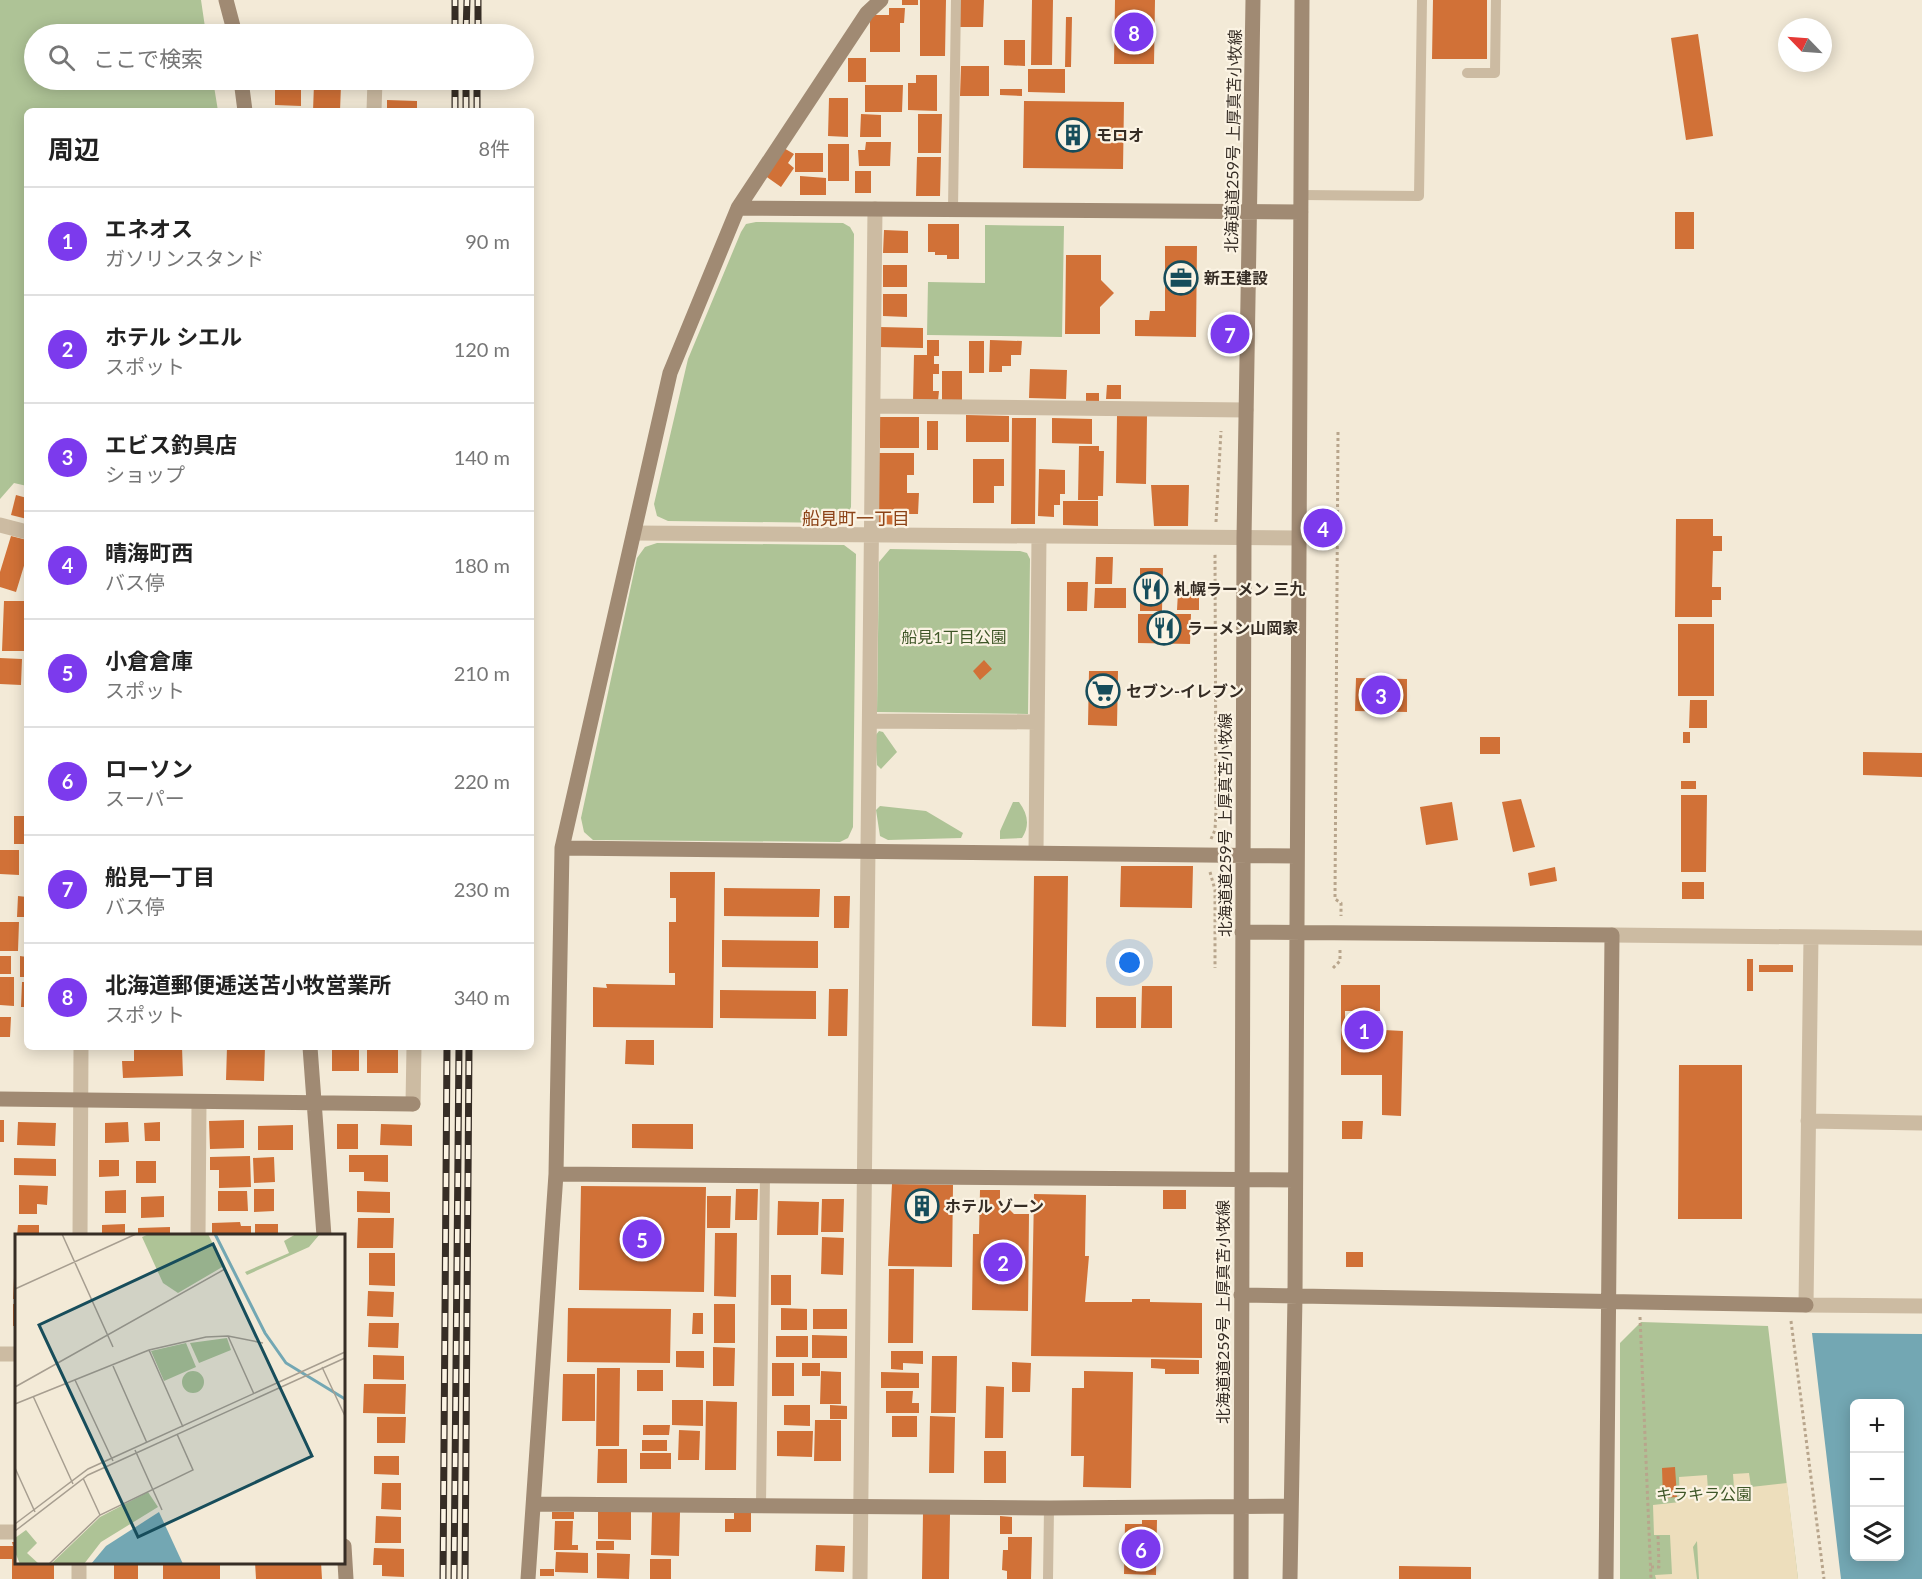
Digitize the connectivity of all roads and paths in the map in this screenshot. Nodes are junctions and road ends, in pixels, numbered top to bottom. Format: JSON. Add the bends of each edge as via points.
{"nodes":[{"id":1,"x":226,"y":0,"type":"edge"},
{"id":2,"x":881,"y":0,"type":"edge"},
{"id":3,"x":956,"y":0,"type":"edge"},
{"id":4,"x":1253,"y":0,"type":"edge"},
{"id":5,"x":1302,"y":0,"type":"edge"},
{"id":6,"x":1422,"y":0,"type":"edge"},
{"id":7,"x":1496,"y":0,"type":"edge"},
{"id":8,"x":233,"y":24,"type":"edge"},
{"id":9,"x":1467,"y":74,"type":"dead end"},
{"id":10,"x":242,"y":90,"type":"edge"},
{"id":11,"x":375,"y":90,"type":"edge"},
{"id":12,"x":245,"y":108,"type":"edge"},
{"id":13,"x":374,"y":108,"type":"edge"},
{"id":14,"x":1301,"y":195,"type":"junction"},
{"id":15,"x":738,"y":208,"type":"junction"},
{"id":16,"x":875,"y":209,"type":"junction"},
{"id":17,"x":952,"y":209,"type":"junction"},
{"id":18,"x":1250,"y":212,"type":"junction"},
{"id":19,"x":1301,"y":212,"type":"junction"},
{"id":20,"x":873,"y":406,"type":"junction"},
{"id":21,"x":1246,"y":410,"type":"junction"},
{"id":22,"x":1221,"y":431,"type":"dead end"},
{"id":23,"x":1338,"y":432,"type":"dead end"},
{"id":24,"x":0,"y":525,"type":"edge"},
{"id":25,"x":24,"y":531,"type":"edge"},
{"id":26,"x":634,"y":533,"type":"junction"},
{"id":27,"x":872,"y":535,"type":"junction"},
{"id":28,"x":1039,"y":536,"type":"junction"},
{"id":29,"x":1215,"y":538,"type":"junction"},
{"id":30,"x":1244,"y":538,"type":"junction"},
{"id":31,"x":1299,"y":538,"type":"junction"},
{"id":32,"x":870,"y":721,"type":"junction"},
{"id":33,"x":1037,"y":722,"type":"junction"},
{"id":34,"x":1211,"y":836,"type":"dead end"},
{"id":35,"x":562,"y":848,"type":"junction"},
{"id":36,"x":868,"y":850,"type":"junction"},
{"id":37,"x":1036,"y":852,"type":"junction"},
{"id":38,"x":1243,"y":855,"type":"junction"},
{"id":39,"x":1297,"y":856,"type":"junction"},
{"id":40,"x":1210,"y":878,"type":"dead end"},
{"id":41,"x":1242,"y":932,"type":"junction"},
{"id":42,"x":1297,"y":933,"type":"junction"},
{"id":43,"x":1341,"y":933,"type":"junction"},
{"id":44,"x":1612,"y":935,"type":"junction"},
{"id":45,"x":1811,"y":937,"type":"junction"},
{"id":46,"x":1922,"y":938,"type":"edge"},
{"id":47,"x":1215,"y":968,"type":"dead end"},
{"id":48,"x":1333,"y":968,"type":"dead end"},
{"id":49,"x":81,"y":1050,"type":"edge"},
{"id":50,"x":310,"y":1050,"type":"edge"},
{"id":51,"x":414,"y":1050,"type":"edge"},
{"id":52,"x":0,"y":1099,"type":"edge"},
{"id":53,"x":80,"y":1101,"type":"junction"},
{"id":54,"x":199,"y":1102,"type":"junction"},
{"id":55,"x":313,"y":1102,"type":"junction"},
{"id":56,"x":1808,"y":1121,"type":"junction"},
{"id":57,"x":1922,"y":1123,"type":"edge"},
{"id":58,"x":556,"y":1174,"type":"junction"},
{"id":59,"x":765,"y":1175,"type":"junction"},
{"id":60,"x":864,"y":1176,"type":"junction"},
{"id":61,"x":1241,"y":1179,"type":"junction"},
{"id":62,"x":1295,"y":1180,"type":"junction"},
{"id":63,"x":80,"y":1234,"type":"edge"},
{"id":64,"x":198,"y":1234,"type":"edge"},
{"id":65,"x":324,"y":1234,"type":"edge"},
{"id":66,"x":1241,"y":1295,"type":"junction"},
{"id":67,"x":1295,"y":1296,"type":"junction"},
{"id":68,"x":1608,"y":1302,"type":"junction"},
{"id":69,"x":1640,"y":1302,"type":"junction"},
{"id":70,"x":1789,"y":1305,"type":"junction"},
{"id":71,"x":1806,"y":1305,"type":"junction"},
{"id":72,"x":1922,"y":1306,"type":"edge"},
{"id":73,"x":534,"y":1504,"type":"junction"},
{"id":74,"x":761,"y":1506,"type":"junction"},
{"id":75,"x":861,"y":1506,"type":"junction"},
{"id":76,"x":1242,"y":1506,"type":"junction"},
{"id":77,"x":1291,"y":1506,"type":"junction"},
{"id":78,"x":1048,"y":1508,"type":"junction"},
{"id":79,"x":1658,"y":1535,"type":"dead end"},
{"id":80,"x":345,"y":1562,"type":"edge"},
{"id":81,"x":1651,"y":1567,"type":"junction"},
{"id":82,"x":346,"y":1579,"type":"edge"},
{"id":83,"x":528,"y":1579,"type":"edge"},
{"id":84,"x":860,"y":1579,"type":"edge"},
{"id":85,"x":1048,"y":1579,"type":"edge"},
{"id":86,"x":1241,"y":1579,"type":"edge"},
{"id":87,"x":1290,"y":1579,"type":"edge"},
{"id":88,"x":1606,"y":1579,"type":"edge"},
{"id":89,"x":1652,"y":1579,"type":"edge"},
{"id":90,"x":1824,"y":1579,"type":"edge"}],
"edges":[{"from":1,"to":8,"type":"street"},
{"from":2,"to":15,"type":"street","via":[[867,13]]},
{"from":3,"to":17,"type":"lane"},
{"from":4,"to":18,"type":"street","name":"北海道道259号 上厚真苫小牧線"},
{"from":5,"to":14,"type":"street"},
{"from":6,"to":14,"type":"lane","via":[[1419,196]]},
{"from":7,"to":9,"type":"lane","via":[[1495,74]]},
{"from":10,"to":12,"type":"street"},
{"from":11,"to":13,"type":"street"},
{"from":14,"to":19,"type":"street"},
{"from":15,"to":16,"type":"street"},
{"from":15,"to":26,"type":"street","via":[[670,373]]},
{"from":16,"to":17,"type":"street"},
{"from":16,"to":20,"type":"street"},
{"from":17,"to":18,"type":"street"},
{"from":18,"to":19,"type":"street"},
{"from":18,"to":21,"type":"street","name":"北海道道259号 上厚真苫小牧線"},
{"from":19,"to":31,"type":"street"},
{"from":20,"to":21,"type":"street"},
{"from":20,"to":27,"type":"street"},
{"from":21,"to":30,"type":"street","name":"北海道道259号 上厚真苫小牧線"},
{"from":22,"to":29,"type":"path"},
{"from":23,"to":43,"type":"path","via":[[1335,899],[1341,903]]},
{"from":24,"to":25,"type":"street"},
{"from":26,"to":27,"type":"street"},
{"from":26,"to":35,"type":"street"},
{"from":27,"to":28,"type":"street"},
{"from":27,"to":32,"type":"street"},
{"from":28,"to":29,"type":"street"},
{"from":28,"to":33,"type":"street"},
{"from":29,"to":30,"type":"street"},
{"from":29,"to":34,"type":"path","via":[[1216,810]]},
{"from":30,"to":31,"type":"street"},
{"from":30,"to":38,"type":"street","name":"北海道道259号 上厚真苫小牧線"},
{"from":31,"to":39,"type":"street"},
{"from":32,"to":33,"type":"street"},
{"from":32,"to":36,"type":"street"},
{"from":33,"to":37,"type":"street"},
{"from":35,"to":36,"type":"street"},
{"from":35,"to":58,"type":"street"},
{"from":36,"to":37,"type":"street"},
{"from":36,"to":60,"type":"street"},
{"from":37,"to":38,"type":"street"},
{"from":38,"to":39,"type":"street"},
{"from":38,"to":41,"type":"street","name":"北海道道259号 上厚真苫小牧線"},
{"from":39,"to":42,"type":"street"},
{"from":40,"to":47,"type":"path","via":[[1215,890]]},
{"from":41,"to":42,"type":"street"},
{"from":41,"to":61,"type":"street","name":"北海道道259号 上厚真苫小牧線"},
{"from":42,"to":43,"type":"street"},
{"from":42,"to":62,"type":"street"},
{"from":43,"to":44,"type":"street"},
{"from":43,"to":48,"type":"path","via":[[1340,961]]},
{"from":44,"to":45,"type":"street"},
{"from":44,"to":68,"type":"street"},
{"from":45,"to":46,"type":"street"},
{"from":45,"to":56,"type":"street"},
{"from":49,"to":53,"type":"street"},
{"from":50,"to":55,"type":"street"},
{"from":51,"to":55,"type":"street","via":[[413,1104]]},
{"from":52,"to":53,"type":"street"},
{"from":53,"to":54,"type":"street"},
{"from":53,"to":63,"type":"street"},
{"from":54,"to":55,"type":"street"},
{"from":54,"to":64,"type":"street"},
{"from":55,"to":65,"type":"street"},
{"from":56,"to":57,"type":"street"},
{"from":56,"to":71,"type":"street"},
{"from":58,"to":59,"type":"street"},
{"from":58,"to":73,"type":"street"},
{"from":59,"to":60,"type":"street"},
{"from":59,"to":74,"type":"lane"},
{"from":60,"to":61,"type":"street"},
{"from":60,"to":75,"type":"street"},
{"from":61,"to":62,"type":"street"},
{"from":61,"to":66,"type":"street","name":"北海道道259号 上厚真苫小牧線"},
{"from":62,"to":67,"type":"street"},
{"from":66,"to":67,"type":"street"},
{"from":66,"to":76,"type":"street","name":"北海道道259号 上厚真苫小牧線"},
{"from":67,"to":68,"type":"street"},
{"from":67,"to":77,"type":"street"},
{"from":68,"to":69,"type":"street"},
{"from":68,"to":88,"type":"street"},
{"from":69,"to":70,"type":"street"},
{"from":69,"to":81,"type":"path"},
{"from":70,"to":71,"type":"street"},
{"from":70,"to":90,"type":"path"},
{"from":71,"to":72,"type":"street"},
{"from":73,"to":74,"type":"street"},
{"from":73,"to":83,"type":"street"},
{"from":74,"to":75,"type":"street"},
{"from":75,"to":78,"type":"street"},
{"from":75,"to":84,"type":"street"},
{"from":76,"to":77,"type":"street"},
{"from":76,"to":78,"type":"street"},
{"from":76,"to":86,"type":"street","name":"北海道道259号 上厚真苫小牧線"},
{"from":77,"to":87,"type":"street"},
{"from":78,"to":85,"type":"lane"},
{"from":79,"to":81,"type":"path","via":[[1659,1567]]},
{"from":80,"to":82,"type":"street"},
{"from":81,"to":89,"type":"path"}]}
